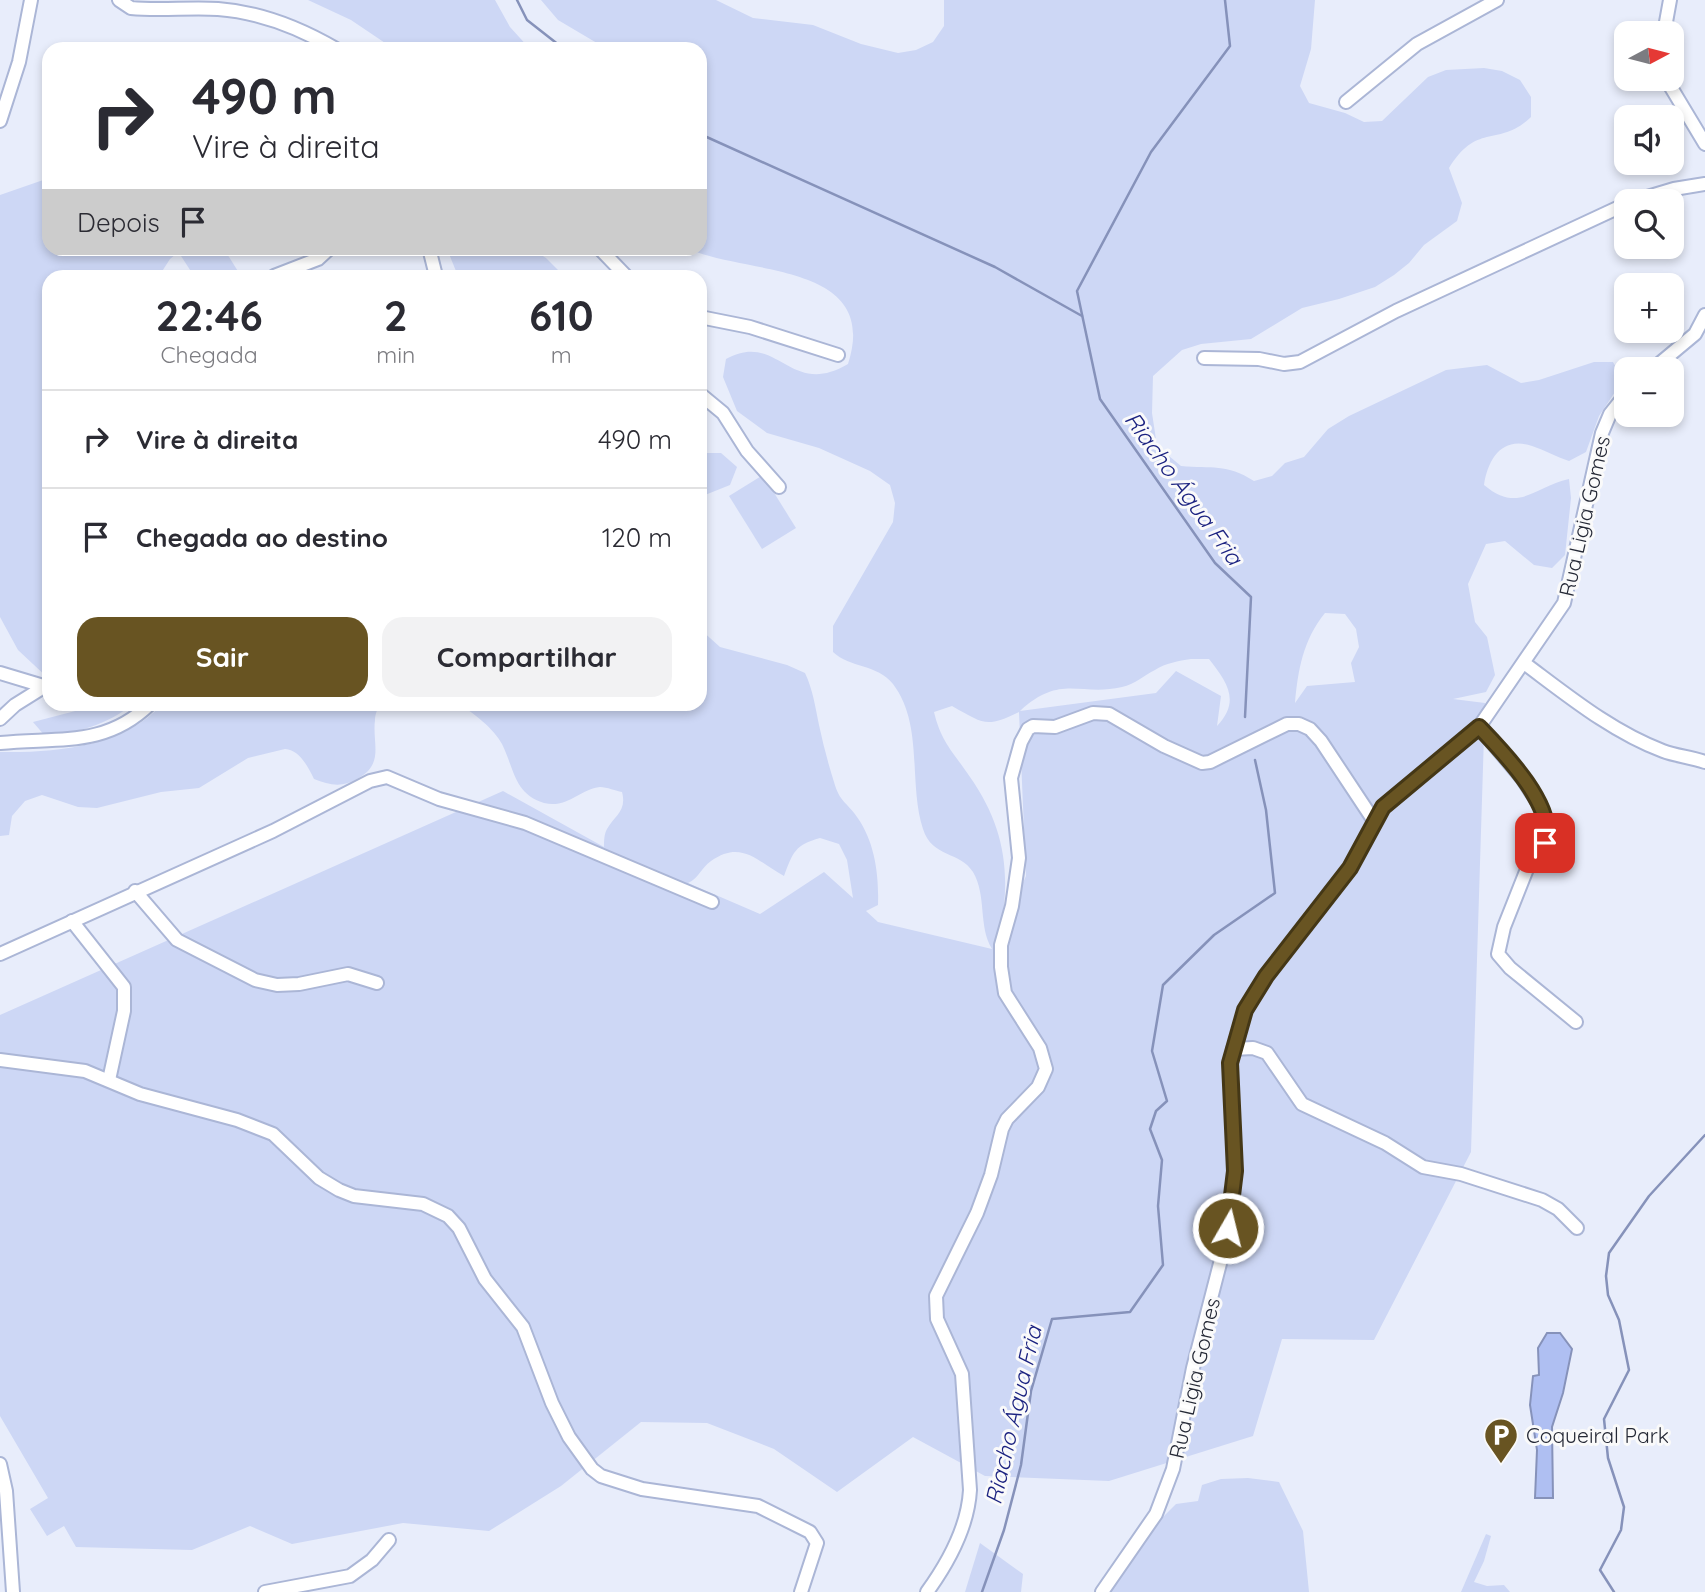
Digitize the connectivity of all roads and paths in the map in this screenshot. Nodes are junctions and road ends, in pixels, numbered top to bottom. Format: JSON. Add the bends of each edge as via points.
{"nodes":[{"id":1,"x":32,"y":0,"type":"edge"},
{"id":2,"x":119,"y":0,"type":"edge"},
{"id":3,"x":1497,"y":0,"type":"edge"},
{"id":4,"x":1670,"y":0,"type":"edge"},
{"id":5,"x":1666,"y":21,"type":"edge"},
{"id":6,"x":324,"y":42,"type":"edge"},
{"id":7,"x":1673,"y":91,"type":"edge"},
{"id":8,"x":1346,"y":102,"type":"dead end"},
{"id":9,"x":0,"y":121,"type":"edge"},
{"id":10,"x":1705,"y":144,"type":"edge"},
{"id":11,"x":1705,"y":184,"type":"edge"},
{"id":12,"x":1674,"y":189,"type":"edge"},
{"id":13,"x":1614,"y":210,"type":"edge"},
{"id":14,"x":321,"y":256,"type":"edge"},
{"id":15,"x":606,"y":256,"type":"edge"},
{"id":16,"x":290,"y":270,"type":"edge"},
{"id":17,"x":619,"y":270,"type":"edge"},
{"id":18,"x":1705,"y":315,"type":"edge"},
{"id":19,"x":707,"y":318,"type":"edge"},
{"id":20,"x":838,"y":355,"type":"dead end"},
{"id":21,"x":1667,"y":357,"type":"edge"},
{"id":22,"x":1204,"y":358,"type":"dead end"},
{"id":23,"x":707,"y":400,"type":"edge"},
{"id":24,"x":1614,"y":409,"type":"edge"},
{"id":25,"x":779,"y":487,"type":"dead end"},
{"id":26,"x":1524,"y":663,"type":"junction"},
{"id":27,"x":0,"y":674,"type":"edge"},
{"id":28,"x":141,"y":711,"type":"edge"},
{"id":29,"x":0,"y":719,"type":"edge"},
{"id":30,"x":1479,"y":727,"type":"junction"},
{"id":31,"x":0,"y":743,"type":"edge"},
{"id":32,"x":1705,"y":762,"type":"edge"},
{"id":33,"x":1374,"y":821,"type":"junction"},
{"id":34,"x":135,"y":891,"type":"junction"},
{"id":35,"x":712,"y":902,"type":"dead end"},
{"id":36,"x":72,"y":922,"type":"junction"},
{"id":37,"x":0,"y":954,"type":"edge"},
{"id":38,"x":377,"y":984,"type":"dead end"},
{"id":39,"x":1576,"y":1022,"type":"dead end"},
{"id":40,"x":1233,"y":1049,"type":"junction"},
{"id":41,"x":0,"y":1060,"type":"edge"},
{"id":42,"x":109,"y":1080,"type":"junction"},
{"id":43,"x":1577,"y":1228,"type":"dead end"},
{"id":44,"x":0,"y":1464,"type":"edge"},
{"id":45,"x":389,"y":1540,"type":"dead end"},
{"id":46,"x":13,"y":1592,"type":"edge"},
{"id":47,"x":265,"y":1592,"type":"edge"},
{"id":48,"x":801,"y":1592,"type":"edge"},
{"id":49,"x":927,"y":1592,"type":"edge"},
{"id":50,"x":1102,"y":1592,"type":"edge"}],
"edges":[{"from":1,"to":9,"type":"street"},
{"from":2,"to":6,"type":"street","via":[[131,8],[245,14],[304,31]]},
{"from":3,"to":8,"type":"street","via":[[1418,44]]},
{"from":4,"to":5,"type":"street"},
{"from":7,"to":10,"type":"street"},
{"from":11,"to":12,"type":"street"},
{"from":13,"to":22,"type":"street","via":[[1396,311],[1300,362]]},
{"from":14,"to":16,"type":"street"},
{"from":15,"to":17,"type":"street"},
{"from":18,"to":21,"type":"street","via":[[1695,334]]},
{"from":19,"to":20,"type":"street"},
{"from":23,"to":25,"type":"street","via":[[723,413],[747,451]]},
{"from":24,"to":26,"type":"street","name":"Rua Ligia Gomes","via":[[1595,458],[1568,594]]},
{"from":26,"to":30,"type":"street","name":"Rua Ligia Gomes"},
{"from":26,"to":32,"type":"street","via":[[1636,738]]},
{"from":27,"to":29,"type":"street","via":[[35,682],[40,688]]},
{"from":28,"to":31,"type":"street","via":[[105,733]]},
{"from":30,"to":33,"type":"street","name":"Rua Ligia Gomes","via":[[1404,788]]},
{"from":30,"to":39,"type":"street","via":[[1509,759],[1542,809],[1547,825],[1545,843],[1527,869],[1498,954]]},
{"from":33,"to":40,"type":"street","name":"Rua Ligia Gomes","via":[[1350,868],[1254,993]]},
{"from":33,"to":49,"type":"street","via":[[1321,741],[1299,724],[1275,728],[1202,763],[1100,712],[1065,725],[1033,726],[1024,735],[1012,778],[1019,858],[1001,944],[1001,967],[1005,993],[1040,1048],[1046,1069],[1038,1087],[1007,1119],[977,1213],[936,1296],[937,1318],[962,1374],[970,1490],[957,1541]]},
{"from":34,"to":35,"type":"street","via":[[387,777],[439,799],[525,823]]},
{"from":34,"to":36,"type":"street"},
{"from":34,"to":38,"type":"street","via":[[177,940],[255,980],[299,984],[348,974]]},
{"from":36,"to":37,"type":"street"},
{"from":36,"to":42,"type":"street","via":[[124,987],[124,1011]]},
{"from":40,"to":43,"type":"street","via":[[1267,1053],[1296,1098],[1314,1111],[1385,1143],[1423,1167],[1542,1200],[1559,1209]]},
{"from":40,"to":50,"type":"street","name":"Rua Ligia Gomes","via":[[1229,1086],[1235,1171],[1231,1207],[1173,1469],[1157,1514]]},
{"from":41,"to":42,"type":"street","via":[[85,1071]]},
{"from":42,"to":48,"type":"street","via":[[140,1094],[237,1119],[273,1134],[319,1178],[354,1196],[423,1204],[448,1216],[485,1279],[523,1327],[569,1437],[592,1469],[642,1489],[758,1506],[810,1532],[817,1543]]},
{"from":44,"to":46,"type":"street"},
{"from":45,"to":47,"type":"street","via":[[350,1576]]}]}
